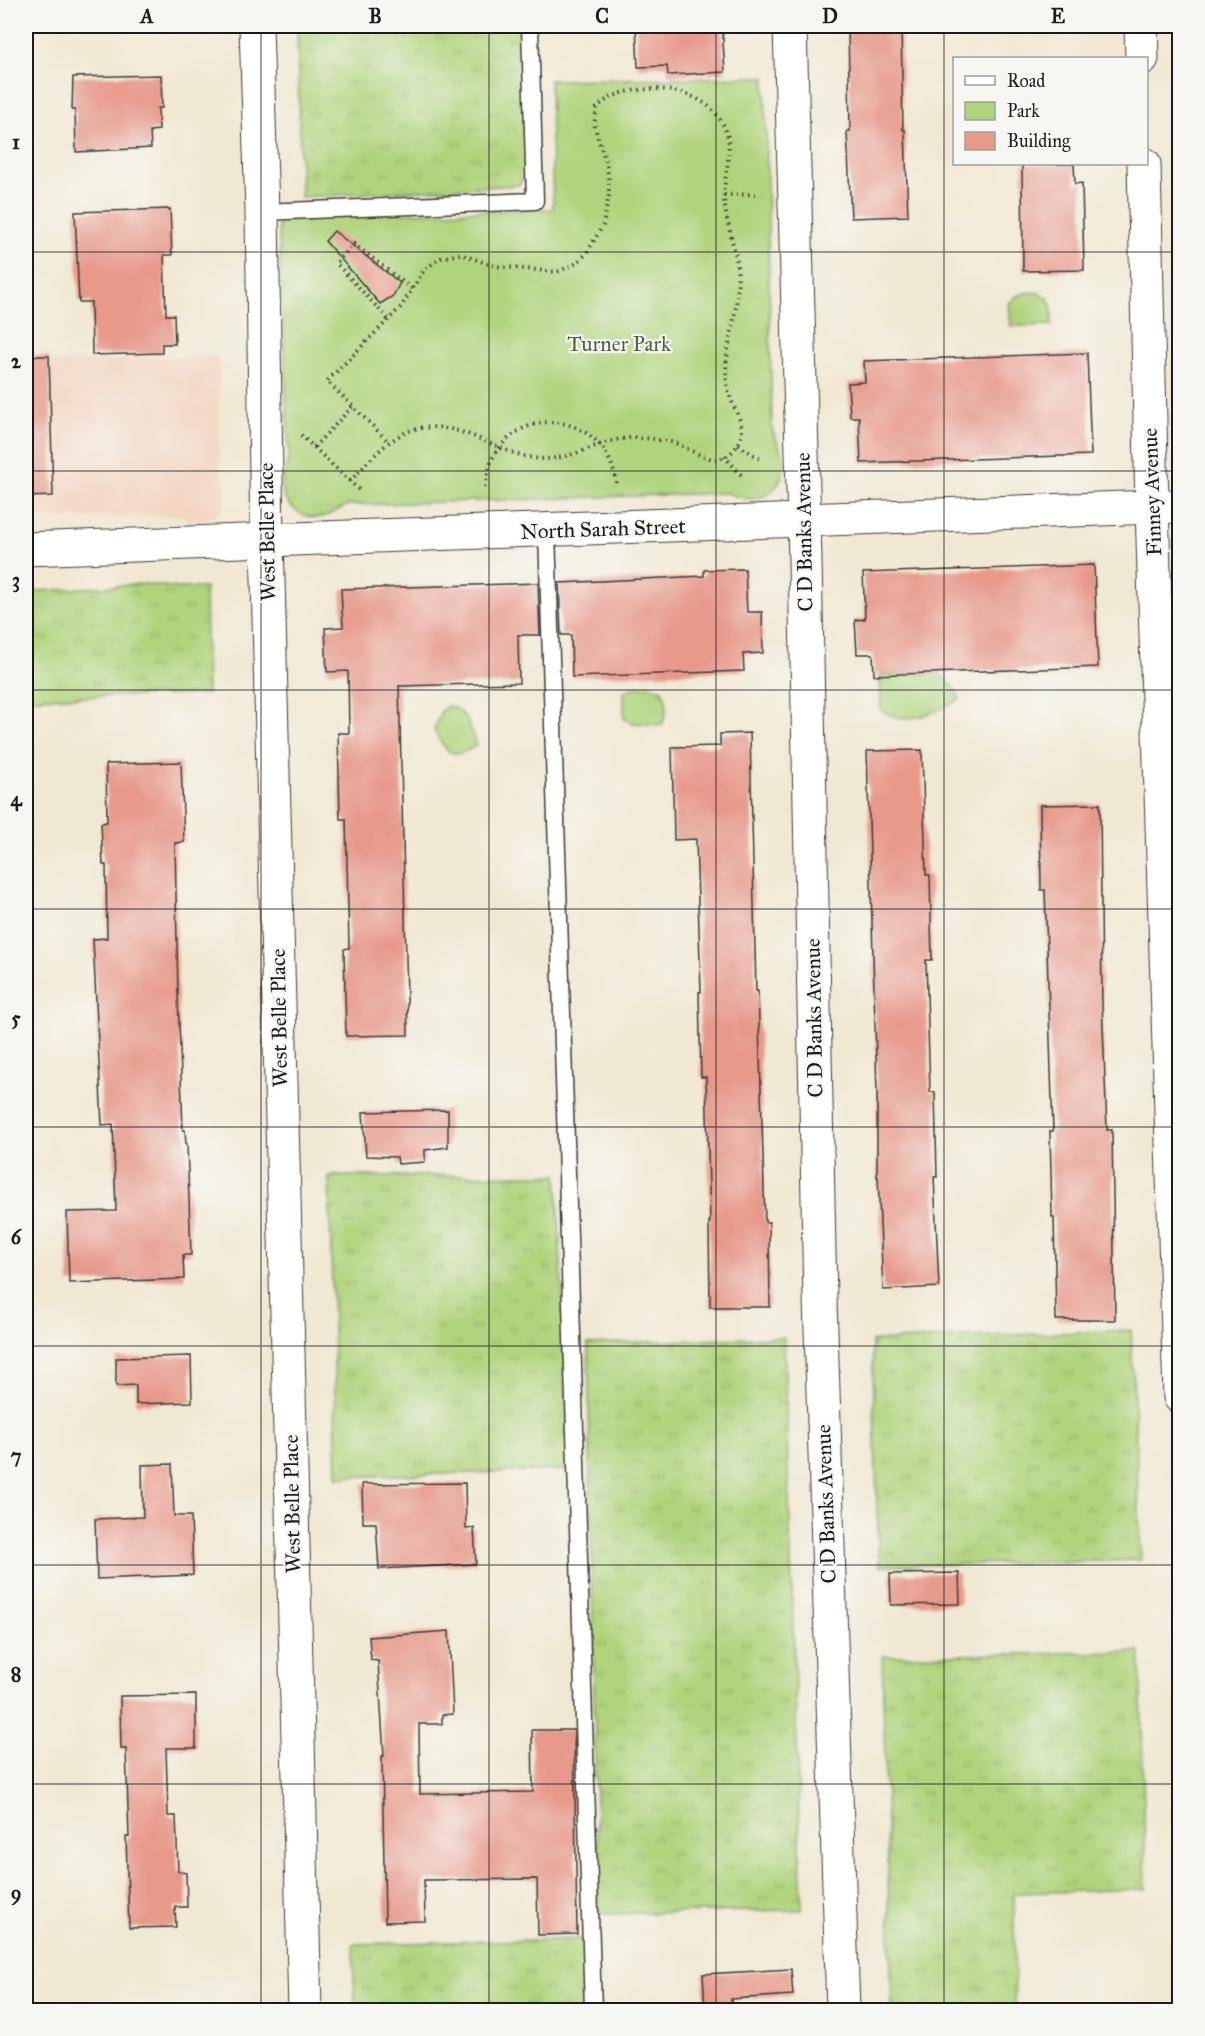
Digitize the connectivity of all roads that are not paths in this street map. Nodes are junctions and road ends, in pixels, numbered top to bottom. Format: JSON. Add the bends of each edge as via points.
{"nodes":[{"id":1,"x":256,"y":26,"type":"edge"},
{"id":2,"x":530,"y":26,"type":"edge"},
{"id":3,"x":790,"y":26,"type":"edge"},
{"id":4,"x":1141,"y":26,"type":"edge"},
{"id":5,"x":1142,"y":57,"type":"edge"},
{"id":6,"x":1144,"y":165,"type":"edge"},
{"id":7,"x":262,"y":212,"type":"junction"},
{"id":8,"x":1166,"y":506,"type":"edge"},
{"id":9,"x":804,"y":521,"type":"junction"},
{"id":10,"x":547,"y":531,"type":"junction"},
{"id":11,"x":267,"y":541,"type":"junction"},
{"id":12,"x":26,"y":549,"type":"edge"},
{"id":13,"x":1179,"y":1397,"type":"edge"},
{"id":14,"x":305,"y":2010,"type":"edge"},
{"id":15,"x":593,"y":2010,"type":"edge"},
{"id":16,"x":843,"y":2010,"type":"edge"}],
"edges":[{"from":1,"to":7,"type":"street","name":"West Belle Place"},
{"from":2,"to":7,"type":"lane","via":[[535,201]]},
{"from":3,"to":9,"type":"street","name":"C D Banks Avenue"},
{"from":4,"to":5,"type":"street"},
{"from":6,"to":8,"type":"street","name":"Finney Avenue"},
{"from":7,"to":11,"type":"street","name":"West Belle Place"},
{"from":8,"to":9,"type":"street","name":"North Sarah Street"},
{"from":8,"to":13,"type":"street","name":"Finney Avenue"},
{"from":9,"to":10,"type":"street","name":"North Sarah Street"},
{"from":9,"to":16,"type":"street","name":"C D Banks Avenue","via":[[820,1299]]},
{"from":10,"to":11,"type":"street","name":"North Sarah Street"},
{"from":10,"to":15,"type":"lane"},
{"from":11,"to":12,"type":"street","name":"North Sarah Street"},
{"from":11,"to":14,"type":"street","name":"West Belle Place"}]}
